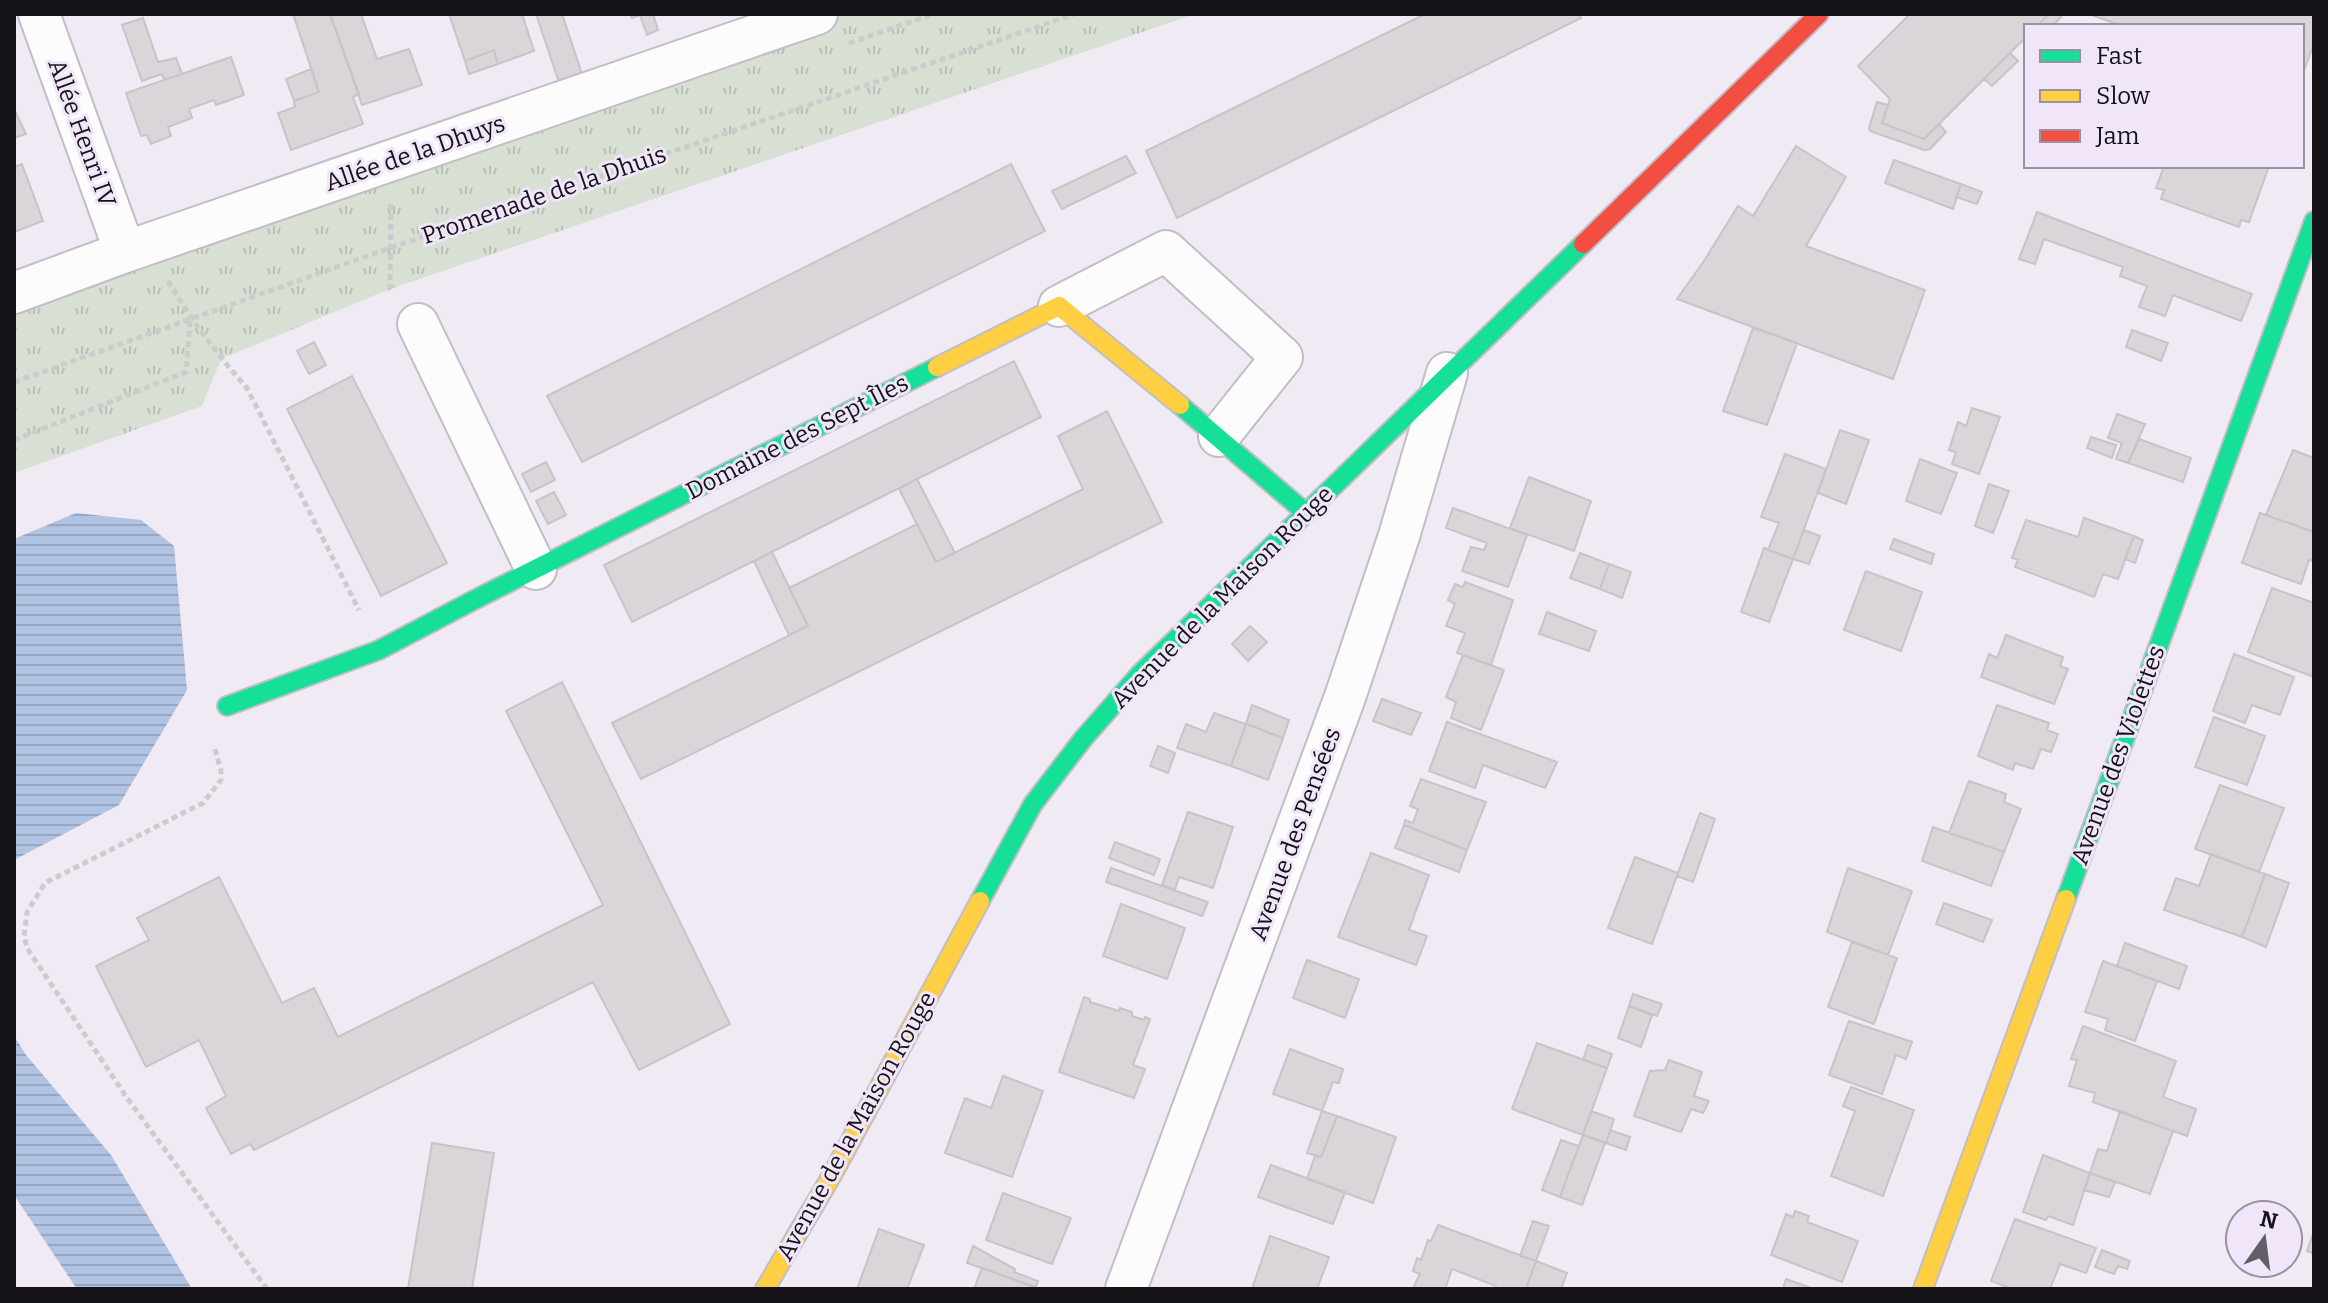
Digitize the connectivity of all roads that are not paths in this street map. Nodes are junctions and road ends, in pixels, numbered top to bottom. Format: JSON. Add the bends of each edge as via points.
{"nodes":[{"id":1,"x":39,"y":14,"type":"edge"},
{"id":2,"x":817,"y":14,"type":"edge"},
{"id":3,"x":1819,"y":14,"type":"edge"},
{"id":4,"x":2314,"y":221,"type":"edge"},
{"id":5,"x":125,"y":252,"type":"junction"},
{"id":6,"x":14,"y":293,"type":"edge"},
{"id":7,"x":1059,"y":306,"type":"junction"},
{"id":8,"x":418,"y":324,"type":"road end"},
{"id":9,"x":1447,"y":373,"type":"junction"},
{"id":10,"x":1219,"y":436,"type":"junction"},
{"id":11,"x":1306,"y":513,"type":"junction"},
{"id":12,"x":536,"y":569,"type":"junction"},
{"id":13,"x":227,"y":706,"type":"road end"},
{"id":14,"x":765,"y":1289,"type":"edge"},
{"id":15,"x":1126,"y":1289,"type":"edge"},
{"id":16,"x":1923,"y":1289,"type":"edge"}],
"edges":[{"from":1,"to":5,"type":"street","name":"Allée Henri IV"},
{"from":2,"to":5,"type":"street","name":"Allée de la Dhuys"},
{"from":3,"to":9,"type":"street","name":"Avenue de la Maison Rouge"},
{"from":4,"to":16,"type":"street","name":"Avenue des Violettes"},
{"from":5,"to":6,"type":"street","name":"Allée de la Dhuys"},
{"from":7,"to":10,"type":"street"},
{"from":7,"to":10,"type":"street","name":"Domaine des Sept Îles","via":[[1166,251],[1282,357]]},
{"from":7,"to":12,"type":"street","name":"Domaine des Sept Îles"},
{"from":8,"to":12,"type":"street"},
{"from":9,"to":11,"type":"street","name":"Avenue de la Maison Rouge"},
{"from":9,"to":15,"type":"street","name":"Avenue des Pensées","via":[[1345,697]]},
{"from":10,"to":11,"type":"street"},
{"from":11,"to":14,"type":"street","name":"Avenue de la Maison Rouge","via":[[1140,674],[1033,804]]},
{"from":12,"to":13,"type":"street","name":"Domaine des Sept Îles","via":[[379,650]]}]}
